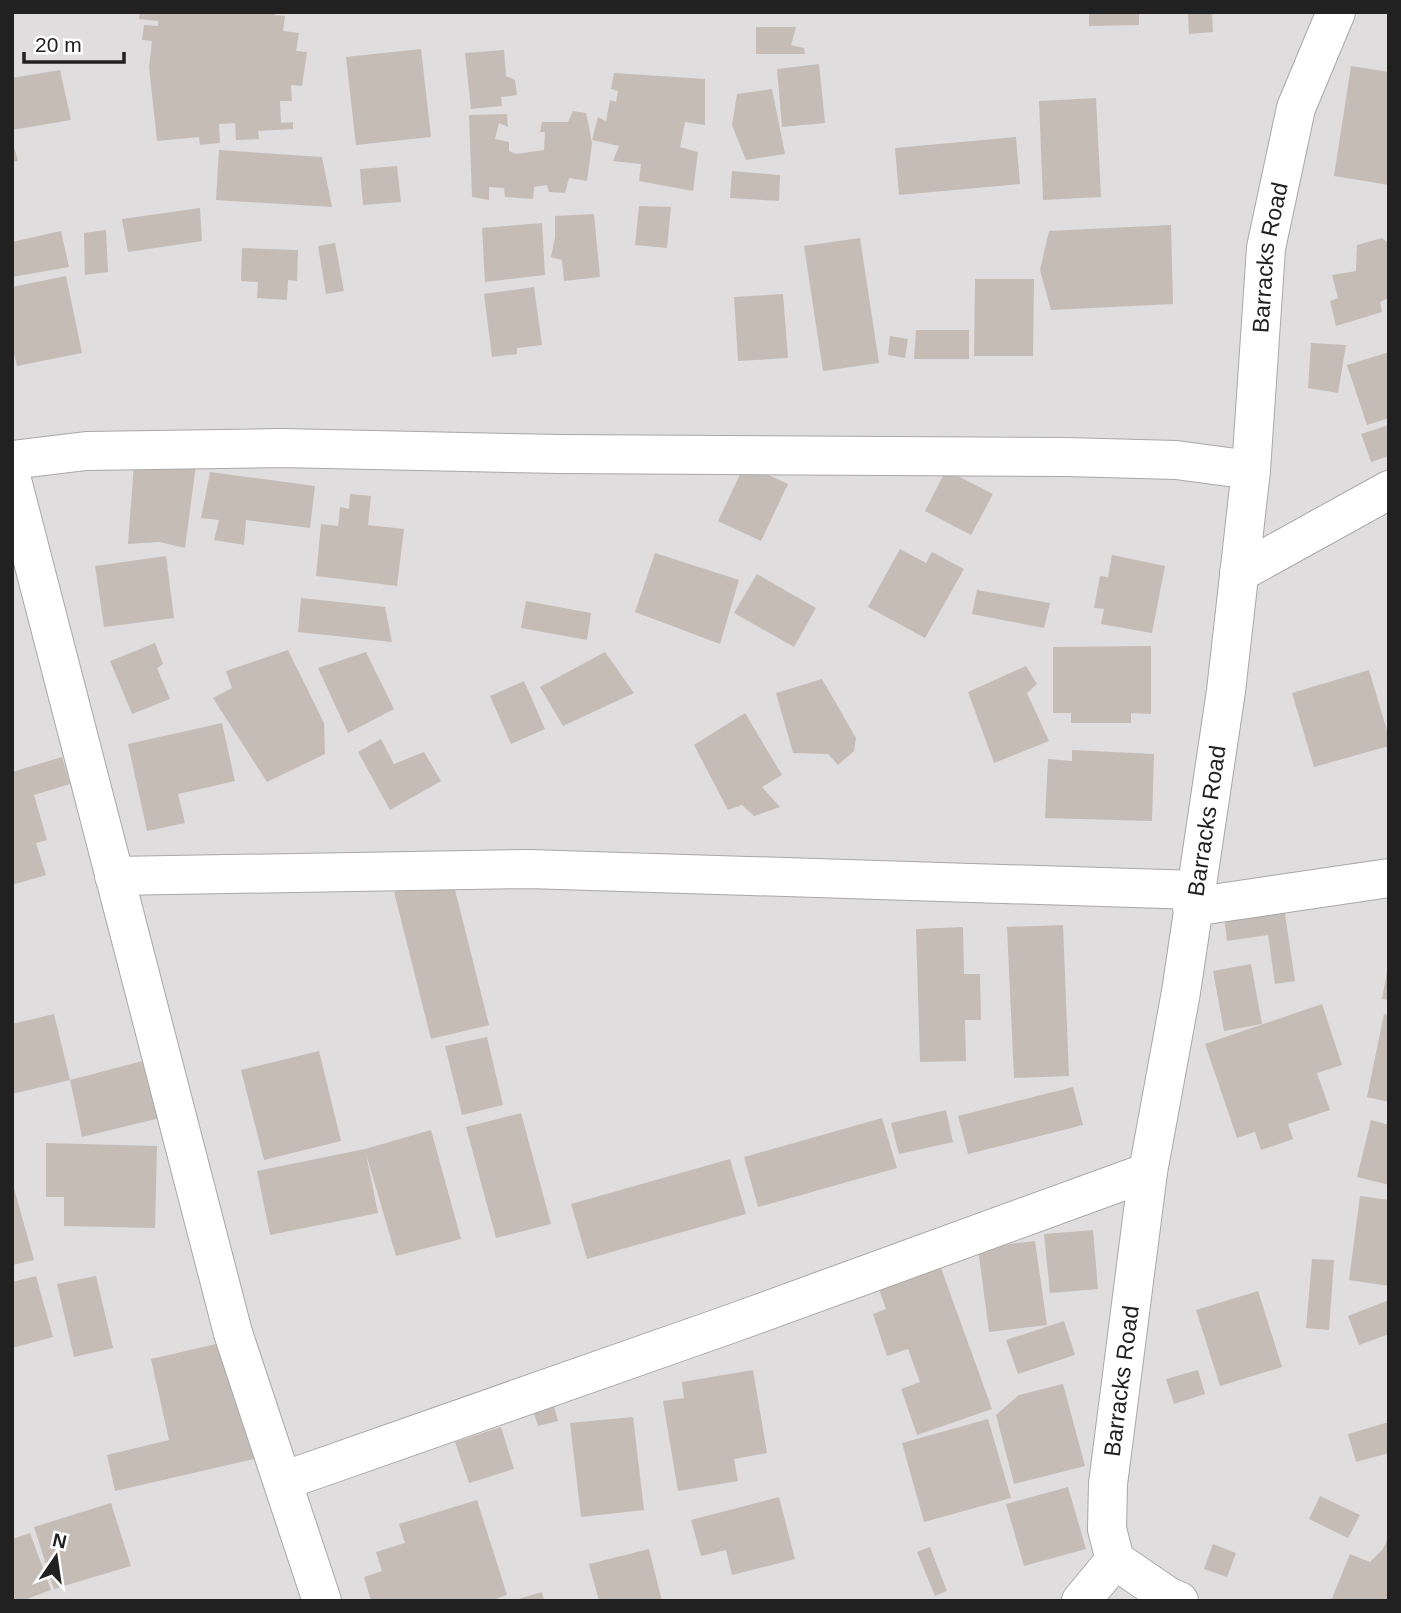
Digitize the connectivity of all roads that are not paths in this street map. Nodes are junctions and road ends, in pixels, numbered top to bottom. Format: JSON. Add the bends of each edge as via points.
{"nodes":[{"id":1,"x":1336,"y":12,"type":"edge"},
{"id":2,"x":12,"y":460,"type":"edge"},
{"id":3,"x":1251,"y":470,"type":"junction"},
{"id":4,"x":12,"y":480,"type":"edge"},
{"id":5,"x":1389,"y":490,"type":"edge"},
{"id":6,"x":1239,"y":573,"type":"junction"},
{"id":7,"x":114,"y":876,"type":"junction"},
{"id":8,"x":1389,"y":878,"type":"edge"},
{"id":9,"x":1194,"y":899,"type":"junction"},
{"id":10,"x":1148,"y":1172,"type":"junction"},
{"id":11,"x":283,"y":1481,"type":"junction"},
{"id":12,"x":1115,"y":1560,"type":"junction"},
{"id":13,"x":322,"y":1601,"type":"edge"},
{"id":14,"x":1081,"y":1601,"type":"edge"},
{"id":15,"x":1179,"y":1601,"type":"edge"}],
"edges":[{"from":1,"to":3,"type":"street","name":"Barracks Road","via":[[1296,108],[1266,248]]},
{"from":2,"to":3,"type":"street","via":[[86,451],[281,448],[1066,457],[1176,460]]},
{"from":3,"to":6,"type":"street","name":"Barracks Road"},
{"from":4,"to":7,"type":"street"},
{"from":5,"to":6,"type":"street"},
{"from":6,"to":9,"type":"street","name":"Barracks Road"},
{"from":7,"to":9,"type":"street","via":[[528,869]]},
{"from":7,"to":11,"type":"street","via":[[233,1333]]},
{"from":8,"to":9,"type":"street"},
{"from":9,"to":10,"type":"street","name":"Barracks Road"},
{"from":10,"to":11,"type":"street"},
{"from":10,"to":12,"type":"street","name":"Barracks Road","via":[[1108,1484],[1107,1529]]},
{"from":11,"to":13,"type":"street"},
{"from":12,"to":14,"type":"street"},
{"from":12,"to":15,"type":"street"}]}
